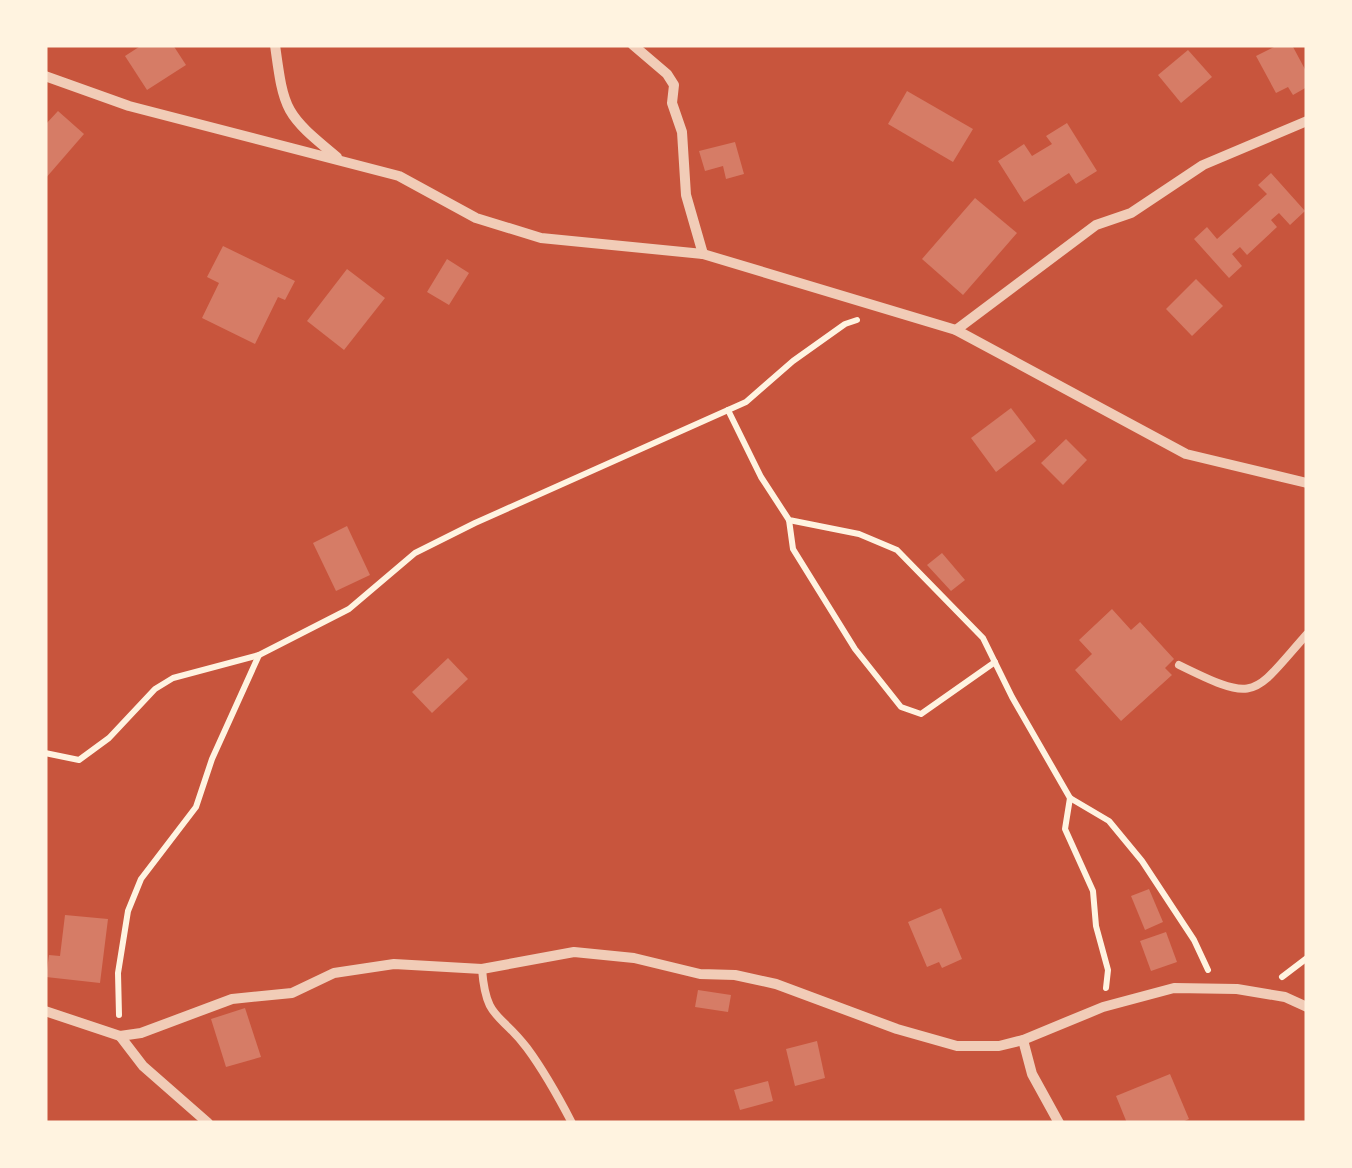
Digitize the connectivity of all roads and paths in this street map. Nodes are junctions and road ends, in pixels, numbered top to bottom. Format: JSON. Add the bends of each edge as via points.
{"nodes":[{"id":1,"x":275,"y":45,"type":"edge"},
{"id":2,"x":632,"y":45,"type":"edge"},
{"id":3,"x":45,"y":76,"type":"edge"},
{"id":4,"x":1307,"y":121,"type":"edge"},
{"id":5,"x":342,"y":161,"type":"junction"},
{"id":6,"x":703,"y":254,"type":"junction"},
{"id":7,"x":889,"y":309,"type":"junction"},
{"id":8,"x":956,"y":330,"type":"junction"},
{"id":9,"x":728,"y":410,"type":"junction"},
{"id":10,"x":1307,"y":482,"type":"edge"},
{"id":11,"x":789,"y":520,"type":"junction"},
{"id":12,"x":1307,"y":634,"type":"edge"},
{"id":13,"x":260,"y":655,"type":"junction"},
{"id":14,"x":994,"y":662,"type":"junction"},
{"id":15,"x":1179,"y":665,"type":"dead end"},
{"id":16,"x":45,"y":753,"type":"edge"},
{"id":17,"x":1070,"y":798,"type":"junction"},
{"id":18,"x":482,"y":969,"type":"junction"},
{"id":19,"x":1217,"y":989,"type":"junction"},
{"id":20,"x":1103,"y":1006,"type":"junction"},
{"id":21,"x":1307,"y":1007,"type":"edge"},
{"id":22,"x":45,"y":1011,"type":"edge"},
{"id":23,"x":120,"y":1036,"type":"junction"},
{"id":24,"x":1023,"y":1040,"type":"junction"},
{"id":25,"x":208,"y":1123,"type":"edge"},
{"id":26,"x":572,"y":1123,"type":"edge"},
{"id":27,"x":1060,"y":1123,"type":"edge"}],
"edges":[{"from":1,"to":5,"type":"street","via":[[282,97],[296,123]]},
{"from":2,"to":6,"type":"street","via":[[674,85],[686,195]]},
{"from":3,"to":5,"type":"street","via":[[129,106]]},
{"from":4,"to":8,"type":"street","via":[[1203,165],[1131,213],[1096,225]]},
{"from":5,"to":6,"type":"street","via":[[399,176],[476,218],[542,238]]},
{"from":6,"to":7,"type":"street"},
{"from":7,"to":8,"type":"street"},
{"from":7,"to":9,"type":"path","via":[[845,324]]},
{"from":8,"to":10,"type":"street","via":[[1186,454]]},
{"from":9,"to":11,"type":"path"},
{"from":9,"to":13,"type":"path","via":[[415,553],[349,608]]},
{"from":11,"to":14,"type":"path","via":[[859,534],[897,550],[983,638]]},
{"from":11,"to":14,"type":"path","via":[[793,550],[855,649],[901,707],[921,714]]},
{"from":12,"to":15,"type":"lane","via":[[1250,690]]},
{"from":13,"to":16,"type":"path","via":[[155,689],[79,760]]},
{"from":13,"to":23,"type":"path","via":[[196,807],[141,880],[128,911],[118,973]]},
{"from":14,"to":17,"type":"path"},
{"from":17,"to":19,"type":"path","via":[[1110,821],[1142,861]]},
{"from":17,"to":20,"type":"path","via":[[1066,830],[1093,891],[1108,970]]},
{"from":18,"to":23,"type":"street","via":[[394,964],[334,973],[292,994],[232,999]]},
{"from":18,"to":24,"type":"street","via":[[574,952],[634,958],[776,984],[957,1046]]},
{"from":18,"to":26,"type":"lane","via":[[484,999],[526,1047]]},
{"from":19,"to":20,"type":"street","via":[[1174,988]]},
{"from":19,"to":21,"type":"street","via":[[1285,997]]},
{"from":20,"to":24,"type":"street"},
{"from":22,"to":23,"type":"street"},
{"from":23,"to":25,"type":"street","via":[[143,1066]]},
{"from":24,"to":27,"type":"street","via":[[1032,1074]]}]}
